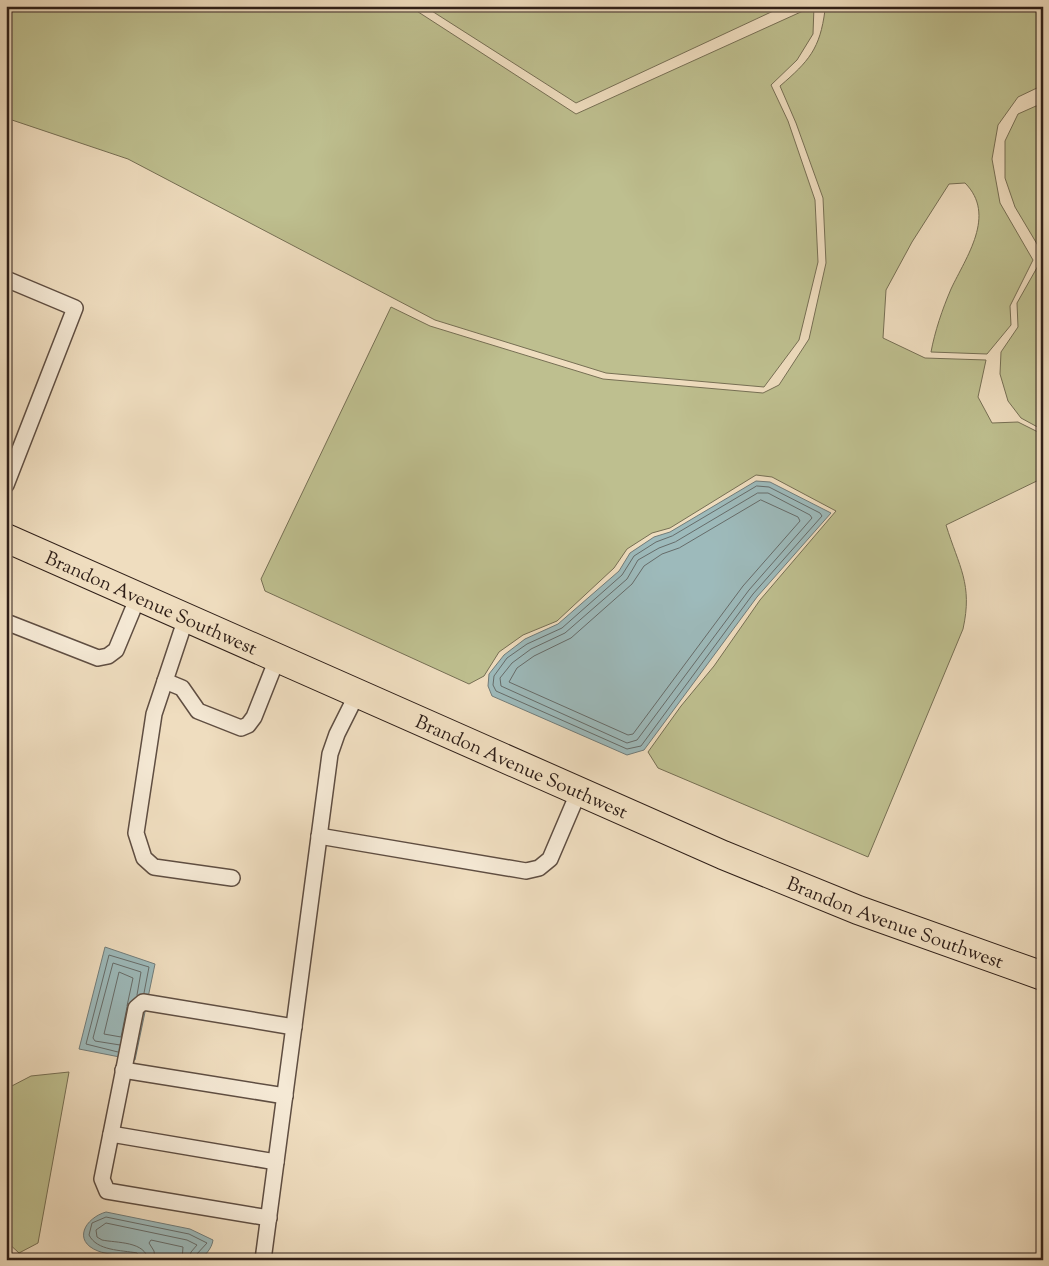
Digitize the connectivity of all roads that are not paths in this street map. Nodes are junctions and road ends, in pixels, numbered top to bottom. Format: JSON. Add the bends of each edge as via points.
{"nodes":[{"id":1,"x":6,"y":279,"type":"edge"},
{"id":2,"x":6,"y":485,"type":"edge"},
{"id":3,"x":7,"y":540,"type":"edge"},
{"id":4,"x":138,"y":597,"type":"junction"},
{"id":5,"x":186,"y":618,"type":"junction"},
{"id":6,"x":6,"y":622,"type":"edge"},
{"id":7,"x":277,"y":659,"type":"junction"},
{"id":8,"x":165,"y":682,"type":"junction"},
{"id":9,"x":357,"y":694,"type":"junction"},
{"id":10,"x":579,"y":791,"type":"junction"},
{"id":11,"x":319,"y":836,"type":"junction"},
{"id":12,"x":232,"y":878,"type":"dead end"},
{"id":13,"x":1043,"y":976,"type":"edge"},
{"id":14,"x":294,"y":1027,"type":"junction"},
{"id":15,"x":123,"y":1070,"type":"junction"},
{"id":16,"x":285,"y":1096,"type":"junction"},
{"id":17,"x":111,"y":1134,"type":"junction"},
{"id":18,"x":276,"y":1162,"type":"junction"},
{"id":19,"x":268,"y":1218,"type":"junction"},
{"id":20,"x":263,"y":1260,"type":"edge"}],
"edges":[{"from":1,"to":2,"type":"lane","via":[[75,308]]},
{"from":3,"to":4,"type":"main road","name":"Brandon Avenue Southwest"},
{"from":4,"to":5,"type":"main road","name":"Brandon Avenue Southwest"},
{"from":4,"to":6,"type":"lane","via":[[116,650],[98,658]]},
{"from":5,"to":7,"type":"main road","name":"Brandon Avenue Southwest"},
{"from":5,"to":8,"type":"lane"},
{"from":7,"to":8,"type":"lane","via":[[254,717],[248,725],[240,728],[198,711],[182,688]]},
{"from":7,"to":9,"type":"main road","name":"Brandon Avenue Southwest"},
{"from":8,"to":12,"type":"lane","via":[[154,714],[136,833],[144,858],[154,866]]},
{"from":9,"to":10,"type":"main road","name":"Brandon Avenue Southwest"},
{"from":9,"to":11,"type":"lane","via":[[330,754]]},
{"from":10,"to":11,"type":"lane","via":[[550,859],[539,868],[526,871]]},
{"from":10,"to":13,"type":"main road","name":"Brandon Avenue Southwest","via":[[858,910]]},
{"from":11,"to":14,"type":"lane"},
{"from":14,"to":15,"type":"lane","via":[[143,1002],[136,1008]]},
{"from":14,"to":16,"type":"lane"},
{"from":15,"to":16,"type":"lane"},
{"from":15,"to":17,"type":"lane"},
{"from":16,"to":18,"type":"lane"},
{"from":17,"to":18,"type":"lane"},
{"from":17,"to":19,"type":"lane","via":[[102,1179],[107,1191]]},
{"from":18,"to":19,"type":"lane"},
{"from":19,"to":20,"type":"lane"}]}
